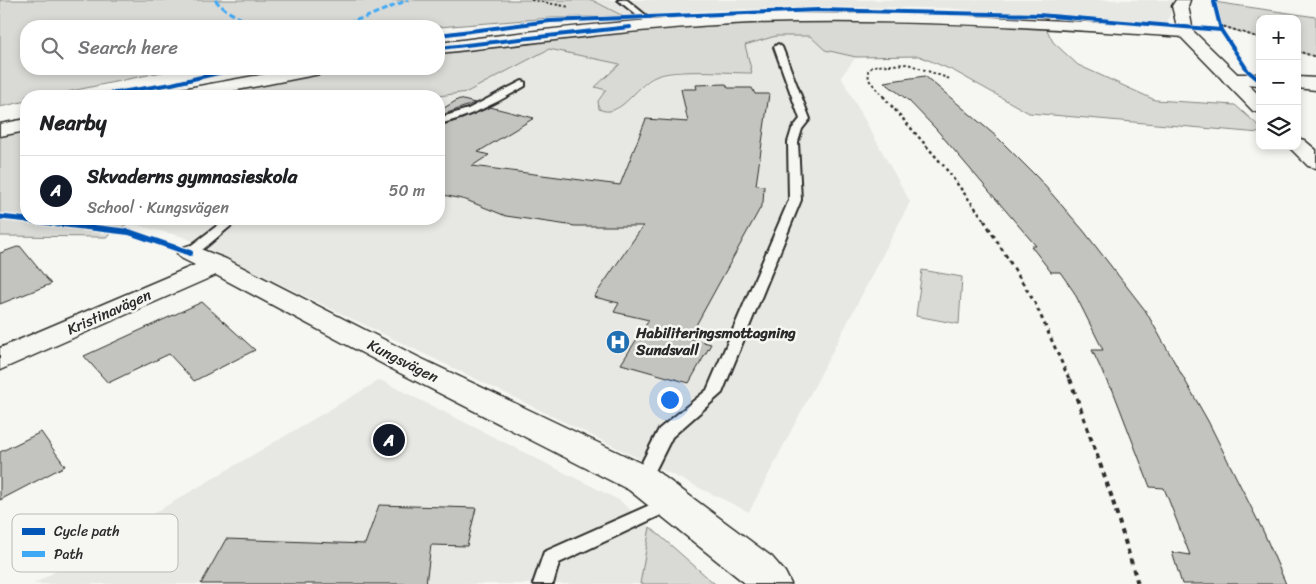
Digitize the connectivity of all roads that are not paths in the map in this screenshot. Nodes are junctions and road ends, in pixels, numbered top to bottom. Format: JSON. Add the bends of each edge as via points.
{"nodes":[{"id":1,"x":622,"y":0,"type":"edge"},
{"id":2,"x":1183,"y":0,"type":"edge"},
{"id":3,"x":654,"y":25,"type":"junction"},
{"id":4,"x":1184,"y":29,"type":"junction"},
{"id":5,"x":445,"y":47,"type":"edge"},
{"id":6,"x":778,"y":47,"type":"dead end"},
{"id":7,"x":288,"y":75,"type":"edge"},
{"id":8,"x":1231,"y":79,"type":"junction"},
{"id":9,"x":1256,"y":80,"type":"edge"},
{"id":10,"x":1301,"y":82,"type":"edge"},
{"id":11,"x":522,"y":84,"type":"dead end"},
{"id":12,"x":1316,"y":84,"type":"edge"},
{"id":13,"x":209,"y":90,"type":"edge"},
{"id":14,"x":1258,"y":105,"type":"edge"},
{"id":15,"x":445,"y":119,"type":"edge"},
{"id":16,"x":20,"y":126,"type":"edge"},
{"id":17,"x":0,"y":130,"type":"edge"},
{"id":18,"x":1301,"y":148,"type":"edge"},
{"id":19,"x":1316,"y":161,"type":"edge"},
{"id":20,"x":229,"y":225,"type":"edge"},
{"id":21,"x":204,"y":259,"type":"junction"},
{"id":22,"x":0,"y":360,"type":"edge"},
{"id":23,"x":642,"y":480,"type":"junction"},
{"id":24,"x":671,"y":502,"type":"junction"},
{"id":25,"x":543,"y":584,"type":"edge"},
{"id":26,"x":771,"y":584,"type":"edge"}],
"edges":[{"from":1,"to":3,"type":"lane"},
{"from":2,"to":4,"type":"street","via":[[1180,6]]},
{"from":3,"to":4,"type":"street","via":[[772,18],[941,18]]},
{"from":3,"to":5,"type":"street"},
{"from":4,"to":8,"type":"street"},
{"from":6,"to":23,"type":"lane","via":[[805,119],[793,142],[795,200],[714,393],[665,433]]},
{"from":7,"to":13,"type":"street"},
{"from":8,"to":9,"type":"street"},
{"from":8,"to":14,"type":"street"},
{"from":10,"to":12,"type":"street"},
{"from":11,"to":15,"type":"lane","via":[[479,109]]},
{"from":16,"to":17,"type":"street"},
{"from":18,"to":19,"type":"street"},
{"from":20,"to":21,"type":"lane"},
{"from":21,"to":22,"type":"street","name":"Kristinavägen"},
{"from":21,"to":23,"type":"street","name":"Kungsvägen"},
{"from":23,"to":24,"type":"street","name":"Kungsvägen"},
{"from":24,"to":25,"type":"lane","via":[[551,558]]},
{"from":24,"to":26,"type":"street","name":"Kungsvägen","via":[[758,568]]}]}
